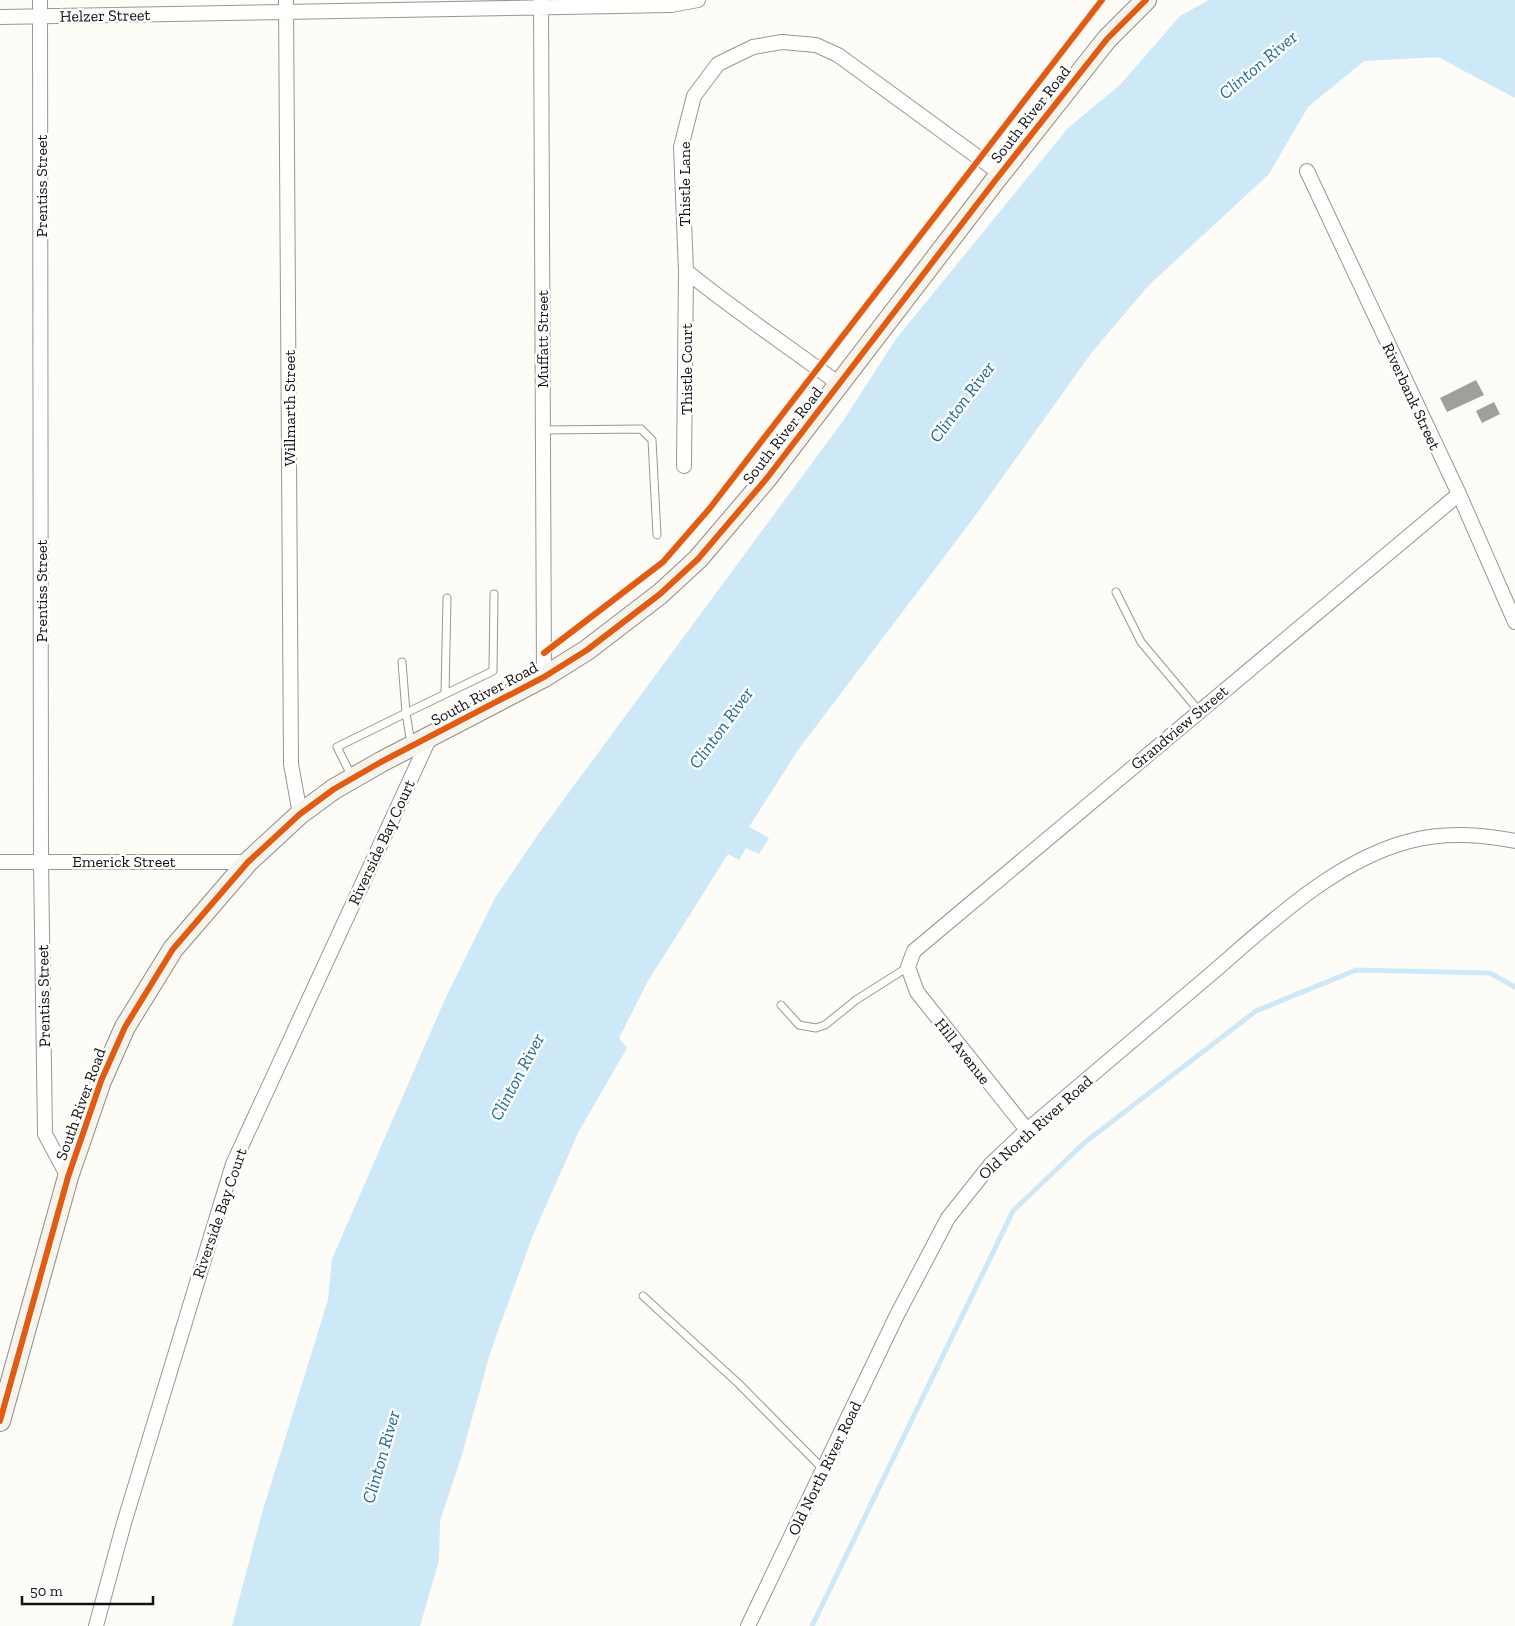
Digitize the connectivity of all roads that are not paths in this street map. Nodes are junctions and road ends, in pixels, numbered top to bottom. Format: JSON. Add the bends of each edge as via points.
{"nodes":[{"id":1,"x":40,"y":0,"type":"edge"},
{"id":2,"x":698,"y":0,"type":"edge"},
{"id":3,"x":1146,"y":0,"type":"edge"},
{"id":4,"x":541,"y":4,"type":"edge"},
{"id":5,"x":286,"y":6,"type":"edge"},
{"id":6,"x":0,"y":16,"type":"edge"},
{"id":7,"x":41,"y":16,"type":"junction"},
{"id":8,"x":1307,"y":171,"type":"dead end"},
{"id":9,"x":1000,"y":174,"type":"junction"},
{"id":10,"x":686,"y":271,"type":"junction"},
{"id":11,"x":839,"y":384,"type":"junction"},
{"id":12,"x":543,"y":430,"type":"junction"},
{"id":13,"x":684,"y":466,"type":"dead end"},
{"id":14,"x":1459,"y":494,"type":"junction"},
{"id":15,"x":657,"y":535,"type":"dead end"},
{"id":16,"x":1116,"y":592,"type":"dead end"},
{"id":17,"x":494,"y":594,"type":"dead end"},
{"id":18,"x":448,"y":598,"type":"dead end"},
{"id":19,"x":1515,"y":622,"type":"edge"},
{"id":20,"x":402,"y":662,"type":"dead end"},
{"id":21,"x":544,"y":677,"type":"junction"},
{"id":22,"x":445,"y":694,"type":"junction"},
{"id":23,"x":1199,"y":711,"type":"junction"},
{"id":24,"x":406,"y":713,"type":"junction"},
{"id":25,"x":430,"y":737,"type":"junction"},
{"id":26,"x":411,"y":746,"type":"junction"},
{"id":27,"x":353,"y":778,"type":"junction"},
{"id":28,"x":300,"y":814,"type":"junction"},
{"id":29,"x":1515,"y":841,"type":"edge"},
{"id":30,"x":0,"y":862,"type":"edge"},
{"id":31,"x":41,"y":862,"type":"junction"},
{"id":32,"x":248,"y":862,"type":"junction"},
{"id":33,"x":908,"y":967,"type":"junction"},
{"id":34,"x":781,"y":1005,"type":"dead end"},
{"id":35,"x":1027,"y":1130,"type":"junction"},
{"id":36,"x":68,"y":1177,"type":"junction"},
{"id":37,"x":642,"y":1296,"type":"dead end"},
{"id":38,"x":0,"y":1421,"type":"edge"},
{"id":39,"x":823,"y":1469,"type":"junction"},
{"id":40,"x":96,"y":1626,"type":"edge"},
{"id":41,"x":748,"y":1626,"type":"edge"}],
"edges":[{"from":1,"to":7,"type":"street","name":"Prentiss Street"},
{"from":2,"to":4,"type":"street","name":"Helzer Street","via":[[672,5]]},
{"from":3,"to":9,"type":"street","name":"South River Road","via":[[1108,39]]},
{"from":4,"to":5,"type":"street","name":"Helzer Street"},
{"from":4,"to":12,"type":"street","name":"Muffatt Street"},
{"from":5,"to":7,"type":"street","name":"Helzer Street"},
{"from":5,"to":28,"type":"street","name":"Willmarth Street","via":[[291,764]]},
{"from":6,"to":7,"type":"street","name":"Helzer Street"},
{"from":7,"to":31,"type":"street","name":"Prentiss Street"},
{"from":8,"to":14,"type":"street","name":"Riverbank Street"},
{"from":9,"to":10,"type":"street","name":"Thistle Lane","via":[[838,55],[816,45],[782,42],[753,47],[718,64],[694,96],[681,147]]},
{"from":9,"to":11,"type":"street","name":"South River Road"},
{"from":10,"to":11,"type":"street"},
{"from":10,"to":13,"type":"street","name":"Thistle Court"},
{"from":11,"to":21,"type":"street","name":"South River Road","via":[[767,478],[698,559],[624,624]]},
{"from":12,"to":15,"type":"lane","via":[[641,429],[652,440]]},
{"from":12,"to":21,"type":"street","name":"Muffatt Street"},
{"from":14,"to":19,"type":"street","name":"Riverbank Street"},
{"from":14,"to":23,"type":"street","name":"Grandview Street"},
{"from":16,"to":23,"type":"lane","via":[[1140,642]]},
{"from":17,"to":22,"type":"lane","via":[[493,671]]},
{"from":18,"to":22,"type":"lane"},
{"from":20,"to":24,"type":"lane"},
{"from":21,"to":25,"type":"street","name":"South River Road"},
{"from":22,"to":24,"type":"lane"},
{"from":23,"to":33,"type":"street","name":"Grandview Street","via":[[919,945]]},
{"from":24,"to":26,"type":"lane"},
{"from":24,"to":27,"type":"lane","via":[[337,747]]},
{"from":25,"to":26,"type":"street","name":"South River Road"},
{"from":25,"to":40,"type":"street","name":"Riverside Bay Court","via":[[233,1164]]},
{"from":26,"to":27,"type":"street","name":"South River Road"},
{"from":27,"to":28,"type":"street","name":"South River Road"},
{"from":28,"to":32,"type":"street","name":"South River Road"},
{"from":29,"to":35,"type":"street","name":"Old North River Road","via":[[1484,836],[1427,838],[1410,841],[1358,862],[1284,912]]},
{"from":30,"to":31,"type":"street","name":"Emerick Street"},
{"from":31,"to":32,"type":"street","name":"Emerick Street"},
{"from":31,"to":36,"type":"street","name":"Prentiss Street","via":[[45,1134]]},
{"from":32,"to":36,"type":"street","name":"South River Road","via":[[173,949],[138,1005],[101,1081]]},
{"from":33,"to":34,"type":"lane","via":[[816,1028],[799,1025]]},
{"from":33,"to":35,"type":"street","name":"Hill Avenue","via":[[917,992]]},
{"from":35,"to":39,"type":"street","name":"Old North River Road","via":[[991,1164],[948,1218]]},
{"from":36,"to":38,"type":"street","name":"South River Road"},
{"from":37,"to":39,"type":"lane","via":[[753,1397]]},
{"from":39,"to":41,"type":"street","name":"Old North River Road"}]}
